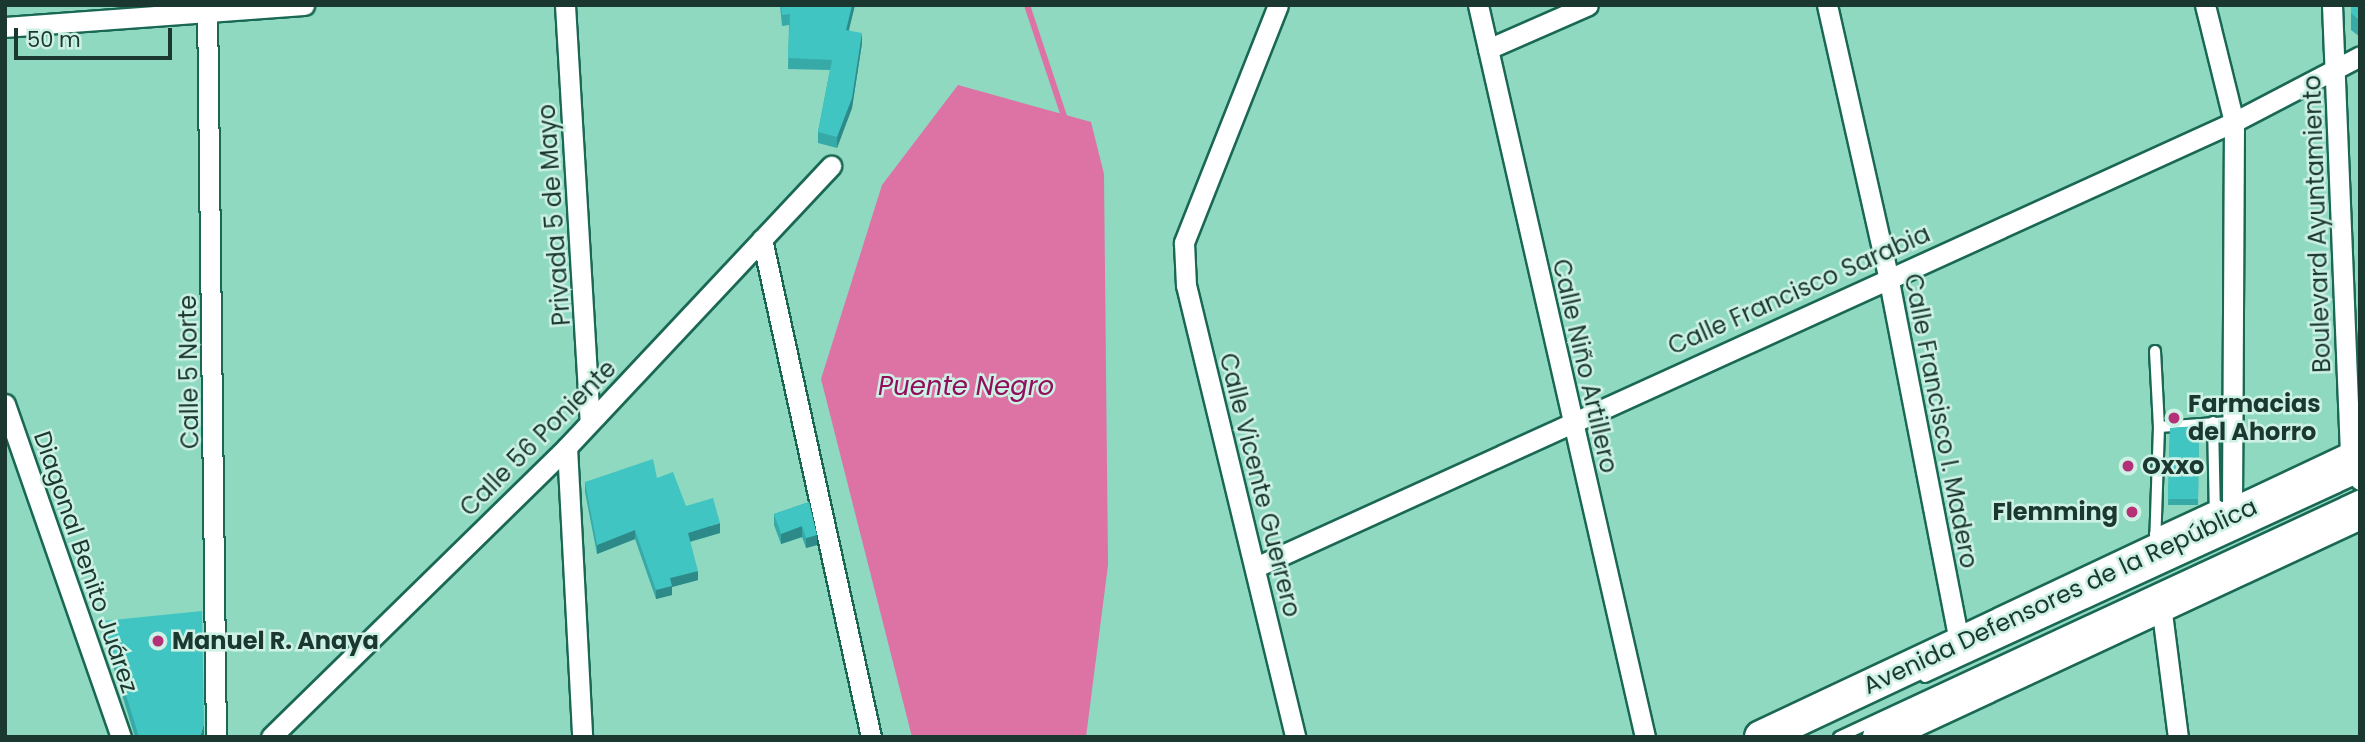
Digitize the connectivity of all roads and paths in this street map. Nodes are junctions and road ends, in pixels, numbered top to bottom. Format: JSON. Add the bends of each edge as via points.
{"nodes":[{"id":1,"x":304,"y":5,"type":"edge"},
{"id":2,"x":565,"y":5,"type":"edge"},
{"id":3,"x":1278,"y":5,"type":"edge"},
{"id":4,"x":1478,"y":5,"type":"edge"},
{"id":5,"x":1588,"y":5,"type":"edge"},
{"id":6,"x":1827,"y":5,"type":"edge"},
{"id":7,"x":2205,"y":5,"type":"edge"},
{"id":8,"x":2332,"y":5,"type":"edge"},
{"id":9,"x":207,"y":8,"type":"edge"},
{"id":10,"x":5,"y":27,"type":"edge"},
{"id":11,"x":1488,"y":49,"type":"junction"},
{"id":12,"x":2360,"y":56,"type":"edge"},
{"id":13,"x":2335,"y":68,"type":"junction"},
{"id":14,"x":2234,"y":122,"type":"junction"},
{"id":15,"x":831,"y":166,"type":"dead end"},
{"id":16,"x":762,"y":239,"type":"junction"},
{"id":17,"x":1888,"y":276,"type":"junction"},
{"id":18,"x":2155,"y":351,"type":"dead end"},
{"id":19,"x":5,"y":404,"type":"edge"},
{"id":20,"x":1572,"y":420,"type":"junction"},
{"id":21,"x":590,"y":422,"type":"junction"},
{"id":22,"x":2222,"y":422,"type":"junction"},
{"id":23,"x":2159,"y":427,"type":"junction"},
{"id":24,"x":12,"y":446,"type":"edge"},
{"id":25,"x":567,"y":447,"type":"junction"},
{"id":26,"x":2358,"y":474,"type":"edge"},
{"id":27,"x":2223,"y":511,"type":"junction"},
{"id":28,"x":2360,"y":513,"type":"edge"},
{"id":29,"x":2155,"y":542,"type":"junction"},
{"id":30,"x":1256,"y":567,"type":"junction"},
{"id":31,"x":2161,"y":605,"type":"junction"},
{"id":32,"x":1959,"y":642,"type":"junction"},
{"id":33,"x":1908,"y":685,"type":"dead end"},
{"id":34,"x":121,"y":737,"type":"edge"},
{"id":35,"x":216,"y":737,"type":"edge"},
{"id":36,"x":271,"y":737,"type":"edge"},
{"id":37,"x":582,"y":737,"type":"edge"},
{"id":38,"x":871,"y":737,"type":"edge"},
{"id":39,"x":1295,"y":737,"type":"edge"},
{"id":40,"x":1645,"y":737,"type":"edge"},
{"id":41,"x":1761,"y":737,"type":"edge"},
{"id":42,"x":1839,"y":737,"type":"edge"},
{"id":43,"x":1879,"y":737,"type":"edge"},
{"id":44,"x":2178,"y":737,"type":"edge"}],
"edges":[{"from":1,"to":9,"type":"street"},
{"from":2,"to":21,"type":"street","name":"Privada 5 de Mayo"},
{"from":3,"to":30,"type":"street","name":"Calle Vicente Guerrero","via":[[1184,243],[1186,285]]},
{"from":4,"to":11,"type":"street","name":"Calle Niño Artillero"},
{"from":5,"to":11,"type":"street"},
{"from":6,"to":17,"type":"street","name":"Calle Francisco I. Madero"},
{"from":7,"to":14,"type":"street"},
{"from":8,"to":13,"type":"street","name":"Boulevard Ayuntamiento"},
{"from":9,"to":10,"type":"street"},
{"from":9,"to":35,"type":"street","name":"Calle 5 Norte"},
{"from":11,"to":20,"type":"street","name":"Calle Niño Artillero"},
{"from":12,"to":13,"type":"street","name":"Calle Francisco Sarabia"},
{"from":13,"to":14,"type":"street","name":"Calle Francisco Sarabia"},
{"from":13,"to":26,"type":"street","name":"Boulevard Ayuntamiento"},
{"from":14,"to":17,"type":"street","name":"Calle Francisco Sarabia"},
{"from":14,"to":22,"type":"street"},
{"from":15,"to":16,"type":"street","name":"Calle 56 Poniente"},
{"from":16,"to":21,"type":"street","name":"Calle 56 Poniente"},
{"from":16,"to":38,"type":"street"},
{"from":17,"to":20,"type":"street","name":"Calle Francisco Sarabia"},
{"from":17,"to":32,"type":"street","name":"Calle Francisco I. Madero"},
{"from":18,"to":23,"type":"lane"},
{"from":19,"to":24,"type":"street","name":"Diagonal Benito Juárez"},
{"from":20,"to":30,"type":"street","name":"Calle Francisco Sarabia"},
{"from":20,"to":40,"type":"street","name":"Calle Niño Artillero"},
{"from":21,"to":25,"type":"street","name":"Calle 56 Poniente"},
{"from":22,"to":23,"type":"lane"},
{"from":22,"to":27,"type":"street"},
{"from":23,"to":29,"type":"lane"},
{"from":24,"to":34,"type":"street","name":"Diagonal Benito Juárez"},
{"from":25,"to":36,"type":"street","name":"Calle 56 Poniente"},
{"from":25,"to":37,"type":"street"},
{"from":26,"to":27,"type":"main road","name":"Avenida Defensores de la República"},
{"from":26,"to":33,"type":"lane"},
{"from":26,"to":42,"type":"lane"},
{"from":27,"to":29,"type":"main road","name":"Avenida Defensores de la República"},
{"from":28,"to":31,"type":"main road","name":"Avenida Defensores de la República"},
{"from":29,"to":32,"type":"main road","name":"Avenida Defensores de la República"},
{"from":30,"to":39,"type":"street","name":"Calle Vicente Guerrero"},
{"from":31,"to":43,"type":"main road","name":"Avenida Defensores de la República"},
{"from":31,"to":44,"type":"street"},
{"from":32,"to":41,"type":"main road","name":"Avenida Defensores de la República"}]}
